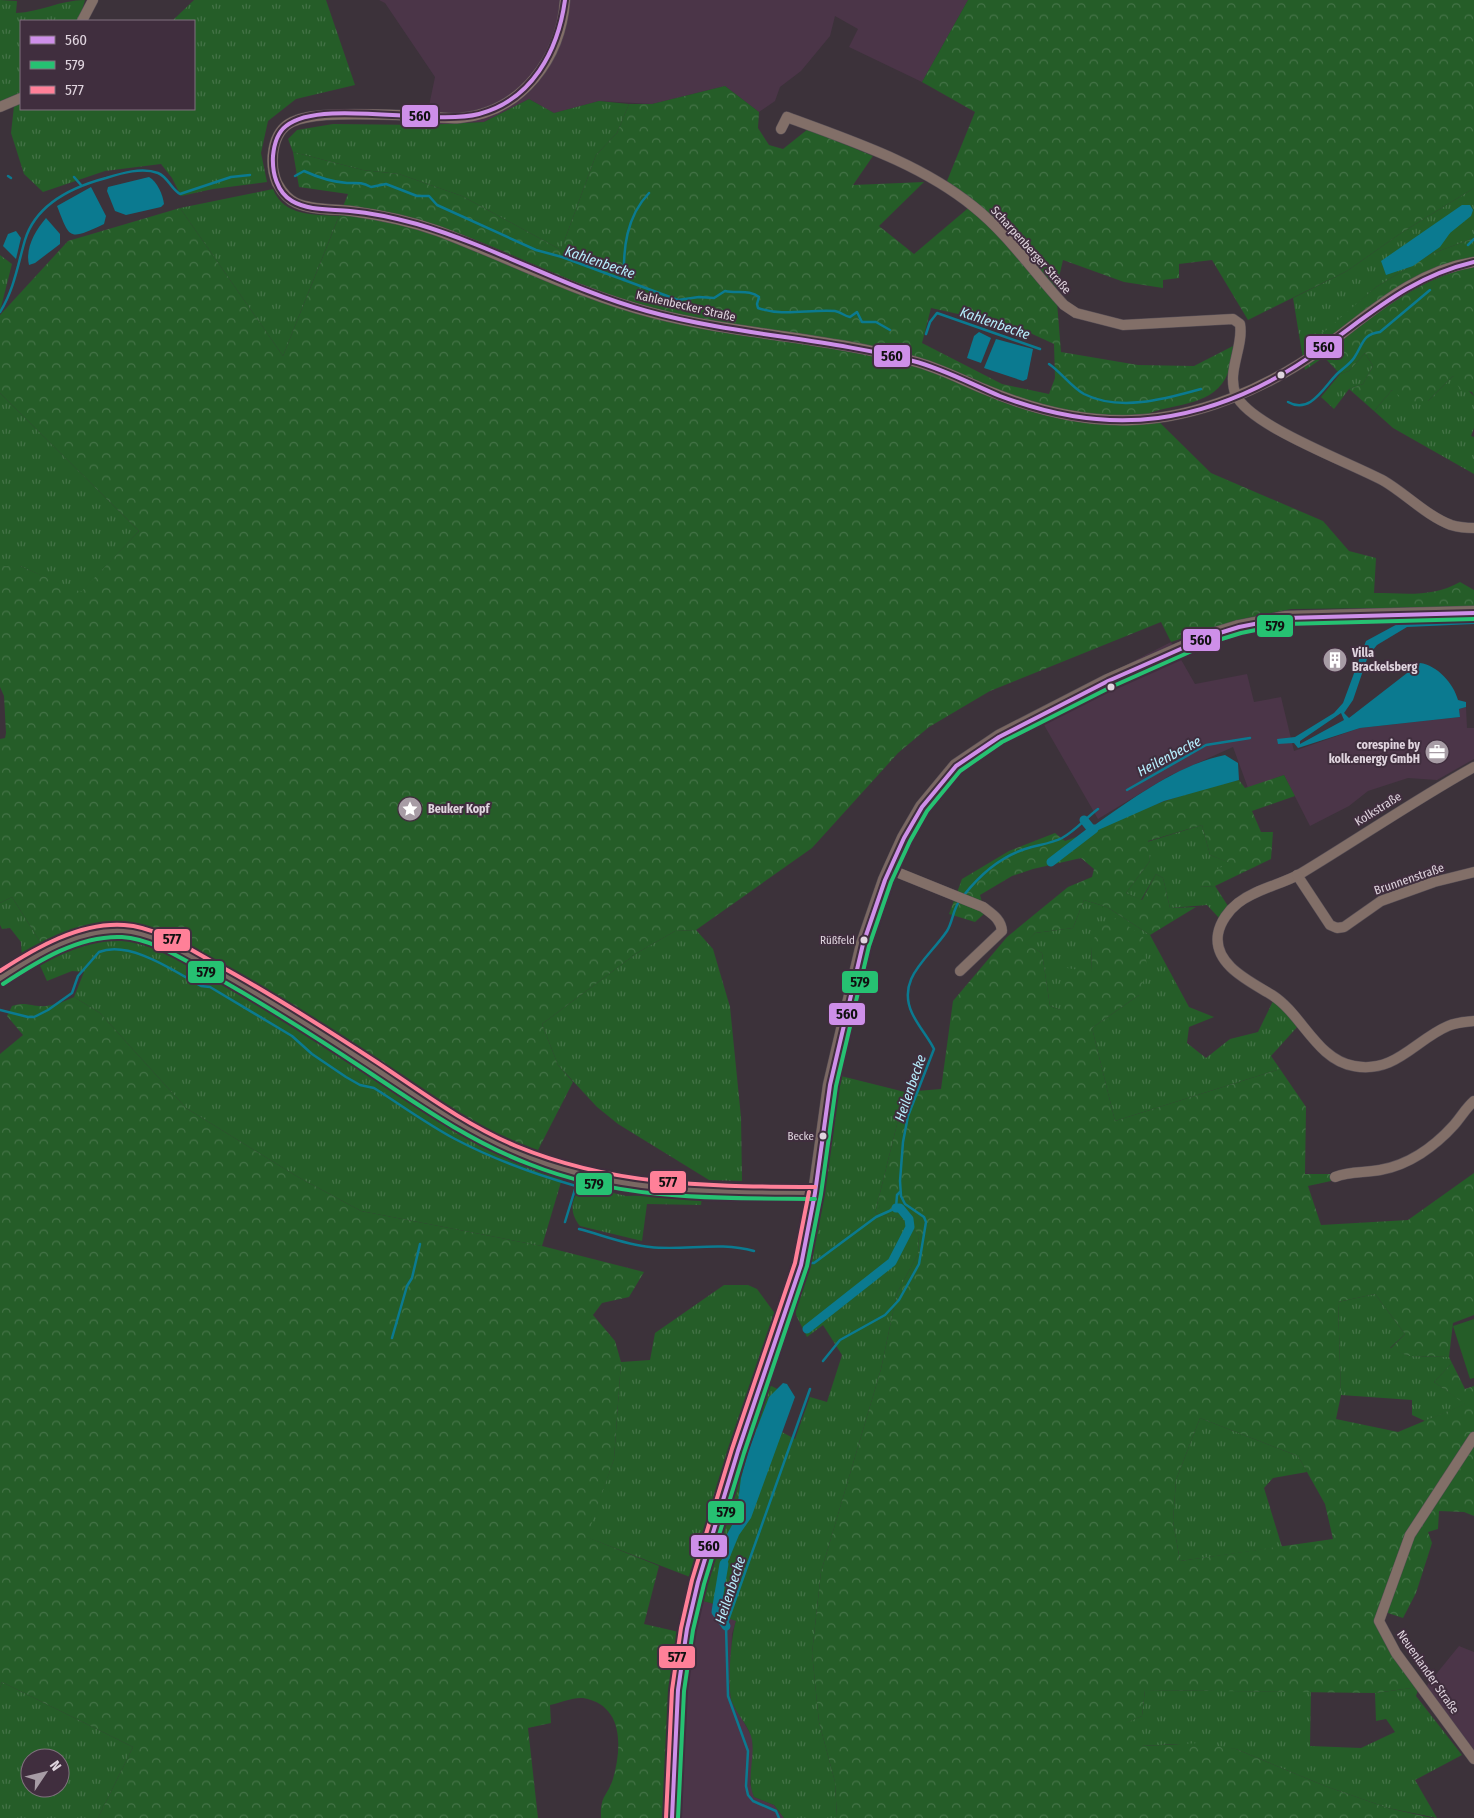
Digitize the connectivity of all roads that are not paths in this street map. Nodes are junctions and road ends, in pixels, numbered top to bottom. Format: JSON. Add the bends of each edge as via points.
{"nodes":[{"id":1,"x":93,"y":0,"type":"edge"},
{"id":2,"x":565,"y":0,"type":"edge"},
{"id":3,"x":83,"y":20,"type":"edge"},
{"id":4,"x":20,"y":98,"type":"edge"},
{"id":5,"x":0,"y":107,"type":"edge"},
{"id":6,"x":782,"y":129,"type":"dead end"},
{"id":7,"x":1474,"y":262,"type":"edge"},
{"id":8,"x":1236,"y":396,"type":"junction"},
{"id":9,"x":1474,"y":528,"type":"edge"},
{"id":10,"x":1474,"y":613,"type":"edge"},
{"id":11,"x":1474,"y":767,"type":"edge"},
{"id":12,"x":889,"y":869,"type":"junction"},
{"id":13,"x":1474,"y":872,"type":"edge"},
{"id":14,"x":1297,"y":875,"type":"junction"},
{"id":15,"x":960,"y":971,"type":"dead end"},
{"id":16,"x":0,"y":979,"type":"edge"},
{"id":17,"x":1474,"y":1021,"type":"edge"},
{"id":18,"x":1474,"y":1101,"type":"edge"},
{"id":19,"x":1335,"y":1177,"type":"dead end"},
{"id":20,"x":815,"y":1193,"type":"junction"},
{"id":21,"x":1474,"y":1437,"type":"edge"},
{"id":22,"x":1474,"y":1759,"type":"edge"},
{"id":23,"x":672,"y":1818,"type":"edge"}],
"edges":[{"from":1,"to":3,"type":"street"},
{"from":2,"to":8,"type":"street","name":"Kahlenbecker Straße","via":[[559,36],[546,65],[523,92],[488,111],[460,118],[326,115],[288,123],[278,134],[272,163],[284,195],[293,202],[310,207],[384,215],[436,230],[606,300],[654,314],[899,357],[1056,414],[1094,419],[1154,418],[1194,410]]},
{"from":4,"to":5,"type":"street"},
{"from":6,"to":8,"type":"street","name":"Scharpenberger Straße","via":[[786,116],[874,150],[935,180],[975,208],[1064,305],[1076,313],[1123,325],[1234,319],[1242,332],[1233,375]]},
{"from":7,"to":8,"type":"street","name":"Kahlenbecker Straße","via":[[1437,271],[1411,283],[1320,350]]},
{"from":8,"to":9,"type":"street","via":[[1252,414],[1286,434],[1385,482],[1450,524]]},
{"from":10,"to":12,"type":"main road","via":[[1285,618],[1239,626],[1184,646],[1027,721],[969,756],[944,779],[922,807]]},
{"from":11,"to":14,"type":"street","name":"Kolkstraße"},
{"from":12,"to":15,"type":"street","via":[[983,907],[996,917],[1002,932]]},
{"from":12,"to":20,"type":"main road","via":[[851,988],[830,1086]]},
{"from":13,"to":14,"type":"street","name":"Brunnenstraße","via":[[1381,901],[1344,927],[1337,928],[1330,925]]},
{"from":14,"to":17,"type":"street","name":"Kolkstraße","via":[[1238,903],[1222,923],[1218,936],[1220,951],[1228,964],[1294,1014],[1328,1053],[1354,1066],[1384,1065],[1402,1057],[1446,1026]]},
{"from":16,"to":20,"type":"main road","via":[[41,955],[84,938],[119,931],[141,935],[164,943],[246,987],[460,1124],[514,1150],[578,1173],[632,1186]]},
{"from":18,"to":19,"type":"street","via":[[1432,1146],[1409,1160],[1381,1170]]},
{"from":20,"to":23,"type":"main road","via":[[801,1265],[738,1451],[687,1629],[678,1690]]},
{"from":21,"to":22,"type":"street","name":"Neuenlander Straße","via":[[1410,1535],[1379,1621],[1396,1653]]}]}
